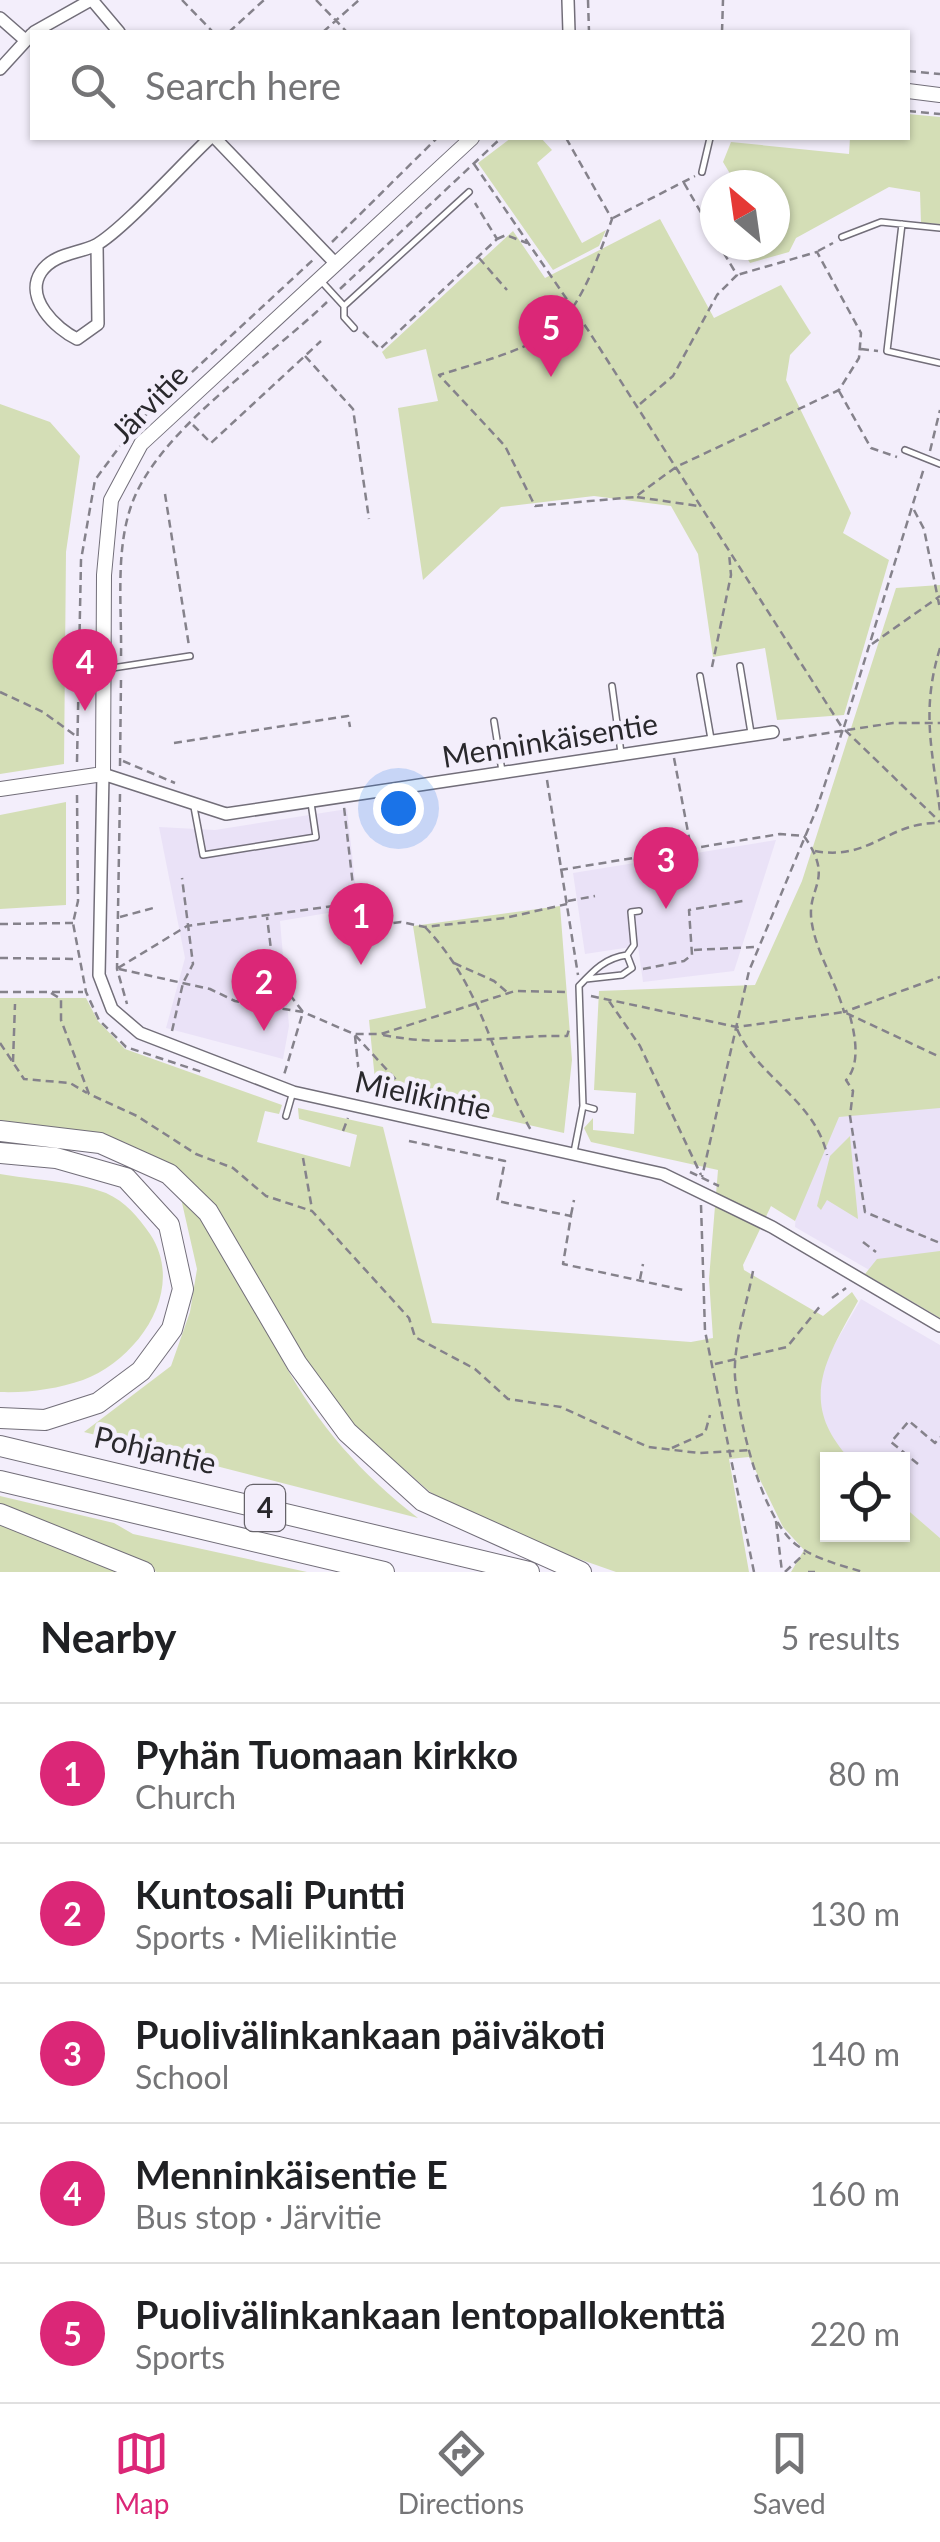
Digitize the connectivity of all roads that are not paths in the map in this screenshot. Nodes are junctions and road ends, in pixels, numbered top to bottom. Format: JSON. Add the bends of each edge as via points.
{"nodes":[{"id":1,"x":91,"y":0,"type":"edge"},
{"id":2,"x":568,"y":0,"type":"edge"},
{"id":3,"x":0,"y":18,"type":"edge"},
{"id":4,"x":39,"y":30,"type":"edge"},
{"id":5,"x":117,"y":30,"type":"edge"},
{"id":6,"x":569,"y":30,"type":"edge"},
{"id":7,"x":30,"y":35,"type":"edge"},
{"id":8,"x":0,"y":69,"type":"edge"},
{"id":9,"x":910,"y":91,"type":"edge"},
{"id":10,"x":940,"y":94,"type":"edge"},
{"id":11,"x":210,"y":140,"type":"edge"},
{"id":12,"x":214,"y":140,"type":"edge"},
{"id":13,"x":470,"y":140,"type":"edge"},
{"id":14,"x":710,"y":140,"type":"edge"},
{"id":15,"x":702,"y":170,"type":"edge"},
{"id":16,"x":468,"y":192,"type":"road end"},
{"id":17,"x":902,"y":224,"type":"junction"},
{"id":18,"x":940,"y":228,"type":"edge"},
{"id":19,"x":842,"y":238,"type":"road end"},
{"id":20,"x":97,"y":244,"type":"junction"},
{"id":21,"x":336,"y":264,"type":"junction"},
{"id":22,"x":320,"y":280,"type":"junction"},
{"id":23,"x":344,"y":306,"type":"junction"},
{"id":24,"x":354,"y":328,"type":"road end"},
{"id":25,"x":940,"y":364,"type":"edge"},
{"id":26,"x":905,"y":450,"type":"dead end"},
{"id":27,"x":940,"y":464,"type":"edge"},
{"id":28,"x":190,"y":656,"type":"road end"},
{"id":29,"x":740,"y":666,"type":"dead end"},
{"id":30,"x":103,"y":669,"type":"junction"},
{"id":31,"x":700,"y":676,"type":"dead end"},
{"id":32,"x":612,"y":686,"type":"dead end"},
{"id":33,"x":494,"y":720,"type":"dead end"},
{"id":34,"x":773,"y":732,"type":"dead end"},
{"id":35,"x":751,"y":736,"type":"junction"},
{"id":36,"x":711,"y":742,"type":"junction"},
{"id":37,"x":622,"y":756,"type":"junction"},
{"id":38,"x":103,"y":774,"type":"junction"},
{"id":39,"x":502,"y":774,"type":"junction"},
{"id":40,"x":0,"y":789,"type":"edge"},
{"id":41,"x":311,"y":802,"type":"junction"},
{"id":42,"x":194,"y":807,"type":"junction"},
{"id":43,"x":639,"y":911,"type":"dead end"},
{"id":44,"x":627,"y":955,"type":"junction"},
{"id":45,"x":586,"y":979,"type":"junction"},
{"id":46,"x":292,"y":1092,"type":"junction"},
{"id":47,"x":583,"y":1106,"type":"junction"},
{"id":48,"x":594,"y":1109,"type":"dead end"},
{"id":49,"x":286,"y":1116,"type":"dead end"},
{"id":50,"x":0,"y":1131,"type":"edge"},
{"id":51,"x":0,"y":1152,"type":"edge"},
{"id":52,"x":574,"y":1155,"type":"junction"},
{"id":53,"x":940,"y":1326,"type":"edge"},
{"id":54,"x":0,"y":1418,"type":"edge"},
{"id":55,"x":0,"y":1446,"type":"edge"},
{"id":56,"x":0,"y":1481,"type":"edge"},
{"id":57,"x":0,"y":1514,"type":"edge"},
{"id":58,"x":144,"y":1572,"type":"edge"},
{"id":59,"x":384,"y":1572,"type":"edge"},
{"id":60,"x":529,"y":1572,"type":"edge"},
{"id":61,"x":580,"y":1572,"type":"edge"}],
"edges":[{"from":1,"to":4,"type":"street"},
{"from":1,"to":5,"type":"street"},
{"from":2,"to":6,"type":"street"},
{"from":3,"to":7,"type":"street"},
{"from":7,"to":8,"type":"street"},
{"from":9,"to":10,"type":"street"},
{"from":11,"to":20,"type":"street"},
{"from":12,"to":21,"type":"street"},
{"from":13,"to":21,"type":"street","name":"Järvitie"},
{"from":14,"to":15,"type":"lane"},
{"from":16,"to":23,"type":"lane"},
{"from":17,"to":18,"type":"lane"},
{"from":17,"to":19,"type":"lane","via":[[881,222]]},
{"from":17,"to":25,"type":"lane","via":[[887,351]]},
{"from":20,"to":20,"type":"street","via":[[55,260],[36,284],[50,319],[77,339],[98,324]]},
{"from":21,"to":22,"type":"street","name":"Järvitie"},
{"from":22,"to":23,"type":"lane"},
{"from":22,"to":30,"type":"street","name":"Järvitie","via":[[141,444],[123,472],[111,500]]},
{"from":23,"to":24,"type":"lane"},
{"from":26,"to":27,"type":"lane"},
{"from":28,"to":30,"type":"lane"},
{"from":29,"to":35,"type":"lane"},
{"from":30,"to":38,"type":"street","name":"Järvitie"},
{"from":31,"to":36,"type":"lane"},
{"from":32,"to":37,"type":"lane"},
{"from":33,"to":39,"type":"lane"},
{"from":34,"to":35,"type":"street","name":"Menninkäisentie"},
{"from":35,"to":36,"type":"street","name":"Menninkäisentie"},
{"from":36,"to":37,"type":"street","name":"Menninkäisentie"},
{"from":37,"to":39,"type":"street","name":"Menninkäisentie"},
{"from":38,"to":40,"type":"street"},
{"from":38,"to":42,"type":"street","name":"Menninkäisentie"},
{"from":38,"to":46,"type":"street","name":"Mielikintie","via":[[99,975],[112,1009],[140,1034]]},
{"from":39,"to":41,"type":"street","name":"Menninkäisentie"},
{"from":41,"to":42,"type":"street","name":"Menninkäisentie","via":[[226,814]]},
{"from":41,"to":42,"type":"lane","via":[[316,836],[202,856]]},
{"from":43,"to":44,"type":"lane","via":[[631,912],[634,945]]},
{"from":44,"to":45,"type":"lane","via":[[609,958]]},
{"from":44,"to":45,"type":"lane","via":[[632,968],[622,975]]},
{"from":45,"to":47,"type":"lane","via":[[578,993]]},
{"from":46,"to":49,"type":"lane"},
{"from":46,"to":52,"type":"street","name":"Mielikintie"},
{"from":47,"to":48,"type":"lane"},
{"from":47,"to":52,"type":"lane"},
{"from":50,"to":61,"type":"highway","via":[[100,1143],[169,1174],[208,1212],[298,1364],[347,1432],[422,1501]]},
{"from":51,"to":54,"type":"highway","via":[[56,1158],[126,1178],[169,1224],[184,1289],[172,1329],[141,1370],[98,1403],[45,1420]]},
{"from":52,"to":53,"type":"street","name":"Mielikintie","via":[[702,1182]]},
{"from":55,"to":60,"type":"highway","name":"Pohjantie","number":"4"},
{"from":56,"to":59,"type":"highway","number":"4"},
{"from":57,"to":58,"type":"highway"}]}
